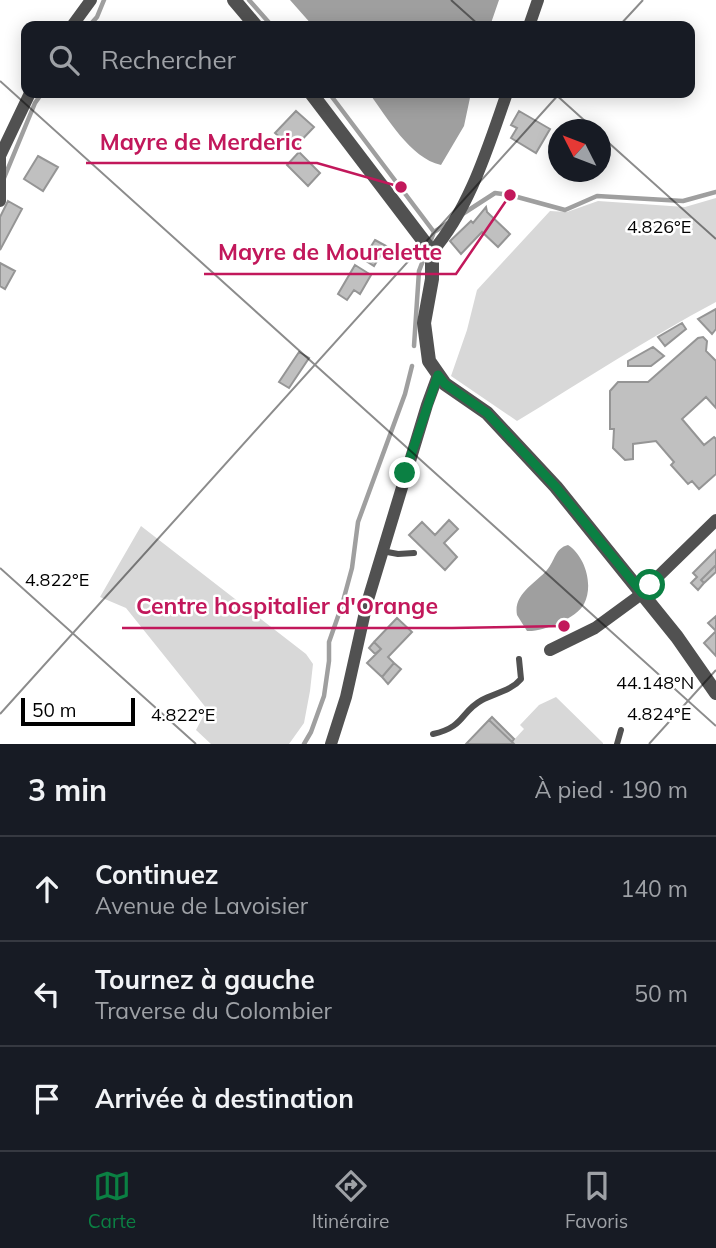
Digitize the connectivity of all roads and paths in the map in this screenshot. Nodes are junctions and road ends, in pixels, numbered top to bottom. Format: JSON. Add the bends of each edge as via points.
{"nodes":[{"id":1,"x":91,"y":0,"type":"edge"},
{"id":2,"x":234,"y":0,"type":"edge"},
{"id":3,"x":538,"y":0,"type":"edge"},
{"id":4,"x":76,"y":21,"type":"edge"},
{"id":5,"x":252,"y":21,"type":"edge"},
{"id":6,"x":531,"y":21,"type":"edge"},
{"id":7,"x":28,"y":98,"type":"edge"},
{"id":8,"x":315,"y":98,"type":"edge"},
{"id":9,"x":505,"y":98,"type":"edge"},
{"id":10,"x":0,"y":201,"type":"edge"},
{"id":11,"x":429,"y":248,"type":"junction"},
{"id":12,"x":438,"y":375,"type":"junction"},
{"id":13,"x":716,"y":520,"type":"edge"},
{"id":14,"x":382,"y":551,"type":"junction"},
{"id":15,"x":414,"y":552,"type":"dead end"},
{"id":16,"x":642,"y":593,"type":"junction"},
{"id":17,"x":550,"y":650,"type":"dead end"},
{"id":18,"x":519,"y":659,"type":"dead end"},
{"id":19,"x":716,"y":693,"type":"edge"},
{"id":20,"x":621,"y":730,"type":"dead end"},
{"id":21,"x":433,"y":734,"type":"dead end"},
{"id":22,"x":331,"y":744,"type":"edge"},
{"id":23,"x":617,"y":744,"type":"edge"}],
"edges":[{"from":1,"to":4,"type":"street"},
{"from":2,"to":5,"type":"street"},
{"from":3,"to":6,"type":"street"},
{"from":7,"to":10,"type":"street","via":[[1,156]]},
{"from":8,"to":11,"type":"street"},
{"from":9,"to":11,"type":"street","via":[[452,226]]},
{"from":11,"to":12,"type":"street","via":[[432,279],[424,323],[429,360]]},
{"from":12,"to":14,"type":"street"},
{"from":12,"to":16,"type":"street","via":[[487,413],[556,487]]},
{"from":13,"to":16,"type":"street"},
{"from":14,"to":15,"type":"lane"},
{"from":14,"to":22,"type":"street"},
{"from":16,"to":17,"type":"street","via":[[595,628]]},
{"from":16,"to":19,"type":"street"},
{"from":18,"to":21,"type":"lane","via":[[521,679],[515,686],[480,701],[457,726]]},
{"from":20,"to":23,"type":"lane"}]}
